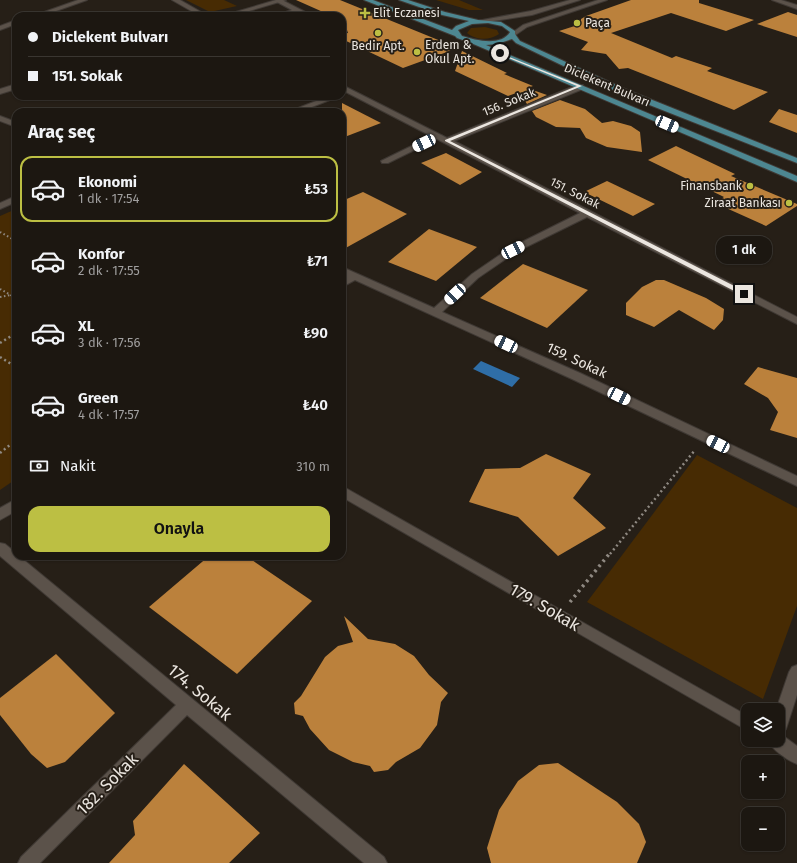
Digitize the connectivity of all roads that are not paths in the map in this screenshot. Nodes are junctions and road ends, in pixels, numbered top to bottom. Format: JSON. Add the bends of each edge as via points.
{"nodes":[{"id":1,"x":84,"y":0,"type":"edge"},
{"id":2,"x":175,"y":0,"type":"edge"},
{"id":3,"x":281,"y":0,"type":"edge"},
{"id":4,"x":367,"y":0,"type":"edge"},
{"id":5,"x":402,"y":0,"type":"edge"},
{"id":6,"x":577,"y":0,"type":"edge"},
{"id":7,"x":604,"y":0,"type":"edge"},
{"id":8,"x":775,"y":0,"type":"edge"},
{"id":9,"x":797,"y":7,"type":"edge"},
{"id":10,"x":297,"y":10,"type":"junction"},
{"id":11,"x":48,"y":12,"type":"edge"},
{"id":12,"x":198,"y":12,"type":"edge"},
{"id":13,"x":239,"y":12,"type":"edge"},
{"id":14,"x":290,"y":12,"type":"edge"},
{"id":15,"x":301,"y":12,"type":"edge"},
{"id":16,"x":480,"y":21,"type":"junction"},
{"id":17,"x":12,"y":23,"type":"edge"},
{"id":18,"x":1,"y":26,"type":"edge"},
{"id":19,"x":456,"y":34,"type":"junction"},
{"id":20,"x":512,"y":36,"type":"junction"},
{"id":21,"x":474,"y":42,"type":"junction"},
{"id":22,"x":580,"y":86,"type":"junction"},
{"id":23,"x":12,"y":88,"type":"edge"},
{"id":24,"x":346,"y":90,"type":"edge"},
{"id":25,"x":0,"y":92,"type":"edge"},
{"id":26,"x":325,"y":100,"type":"edge"},
{"id":27,"x":303,"y":108,"type":"edge"},
{"id":28,"x":0,"y":118,"type":"edge"},
{"id":29,"x":12,"y":123,"type":"edge"},
{"id":30,"x":443,"y":138,"type":"junction"},
{"id":31,"x":385,"y":161,"type":"dead end"},
{"id":32,"x":797,"y":161,"type":"edge"},
{"id":33,"x":797,"y":179,"type":"edge"},
{"id":34,"x":12,"y":201,"type":"edge"},
{"id":35,"x":0,"y":206,"type":"edge"},
{"id":36,"x":587,"y":213,"type":"junction"},
{"id":37,"x":346,"y":272,"type":"edge"},
{"id":38,"x":354,"y":275,"type":"junction"},
{"id":39,"x":346,"y":281,"type":"edge"},
{"id":40,"x":436,"y":312,"type":"junction"},
{"id":41,"x":797,"y":321,"type":"edge"},
{"id":42,"x":797,"y":481,"type":"edge"},
{"id":43,"x":346,"y":493,"type":"edge"},
{"id":44,"x":12,"y":507,"type":"edge"},
{"id":45,"x":0,"y":515,"type":"edge"},
{"id":46,"x":0,"y":548,"type":"edge"},
{"id":47,"x":12,"y":558,"type":"edge"},
{"id":48,"x":14,"y":560,"type":"edge"},
{"id":49,"x":797,"y":672,"type":"edge"},
{"id":50,"x":187,"y":705,"type":"junction"},
{"id":51,"x":785,"y":708,"type":"edge"},
{"id":52,"x":741,"y":720,"type":"edge"},
{"id":53,"x":785,"y":747,"type":"edge"},
{"id":54,"x":797,"y":756,"type":"edge"},
{"id":55,"x":27,"y":863,"type":"edge"},
{"id":56,"x":378,"y":863,"type":"edge"}],
"edges":[{"from":1,"to":11,"type":"street"},
{"from":2,"to":12,"type":"street"},
{"from":3,"to":10,"type":"street"},
{"from":3,"to":13,"type":"street"},
{"from":4,"to":19,"type":"main road"},
{"from":5,"to":16,"type":"main road","via":[[444,14]]},
{"from":6,"to":16,"type":"street","via":[[532,13]]},
{"from":7,"to":20,"type":"street","via":[[525,26]]},
{"from":8,"to":9,"type":"street"},
{"from":10,"to":14,"type":"street"},
{"from":10,"to":15,"type":"street"},
{"from":16,"to":19,"type":"main road","via":[[458,27],[455,30]]},
{"from":16,"to":20,"type":"main road","name":"Diclekent Bulvarı","via":[[505,25],[513,32]]},
{"from":17,"to":18,"type":"street"},
{"from":19,"to":21,"type":"main road","name":"Diclekent Bulvarı"},
{"from":20,"to":21,"type":"main road","via":[[501,41]]},
{"from":20,"to":32,"type":"main road","name":"Diclekent Bulvarı","via":[[518,42],[622,91]]},
{"from":21,"to":22,"type":"main road","name":"Diclekent Bulvarı"},
{"from":22,"to":30,"type":"street","name":"156. Sokak"},
{"from":22,"to":33,"type":"main road","name":"Diclekent Bulvarı"},
{"from":23,"to":25,"type":"street"},
{"from":24,"to":30,"type":"street","name":"151. Sokak"},
{"from":26,"to":27,"type":"street"},
{"from":28,"to":29,"type":"street"},
{"from":30,"to":31,"type":"street","name":"156. Sokak"},
{"from":30,"to":36,"type":"street","name":"151. Sokak"},
{"from":34,"to":35,"type":"street"},
{"from":36,"to":40,"type":"street","via":[[513,250],[475,276]]},
{"from":36,"to":41,"type":"street","name":"151. Sokak"},
{"from":37,"to":38,"type":"street","name":"159. Sokak"},
{"from":38,"to":39,"type":"street"},
{"from":38,"to":40,"type":"street","name":"159. Sokak"},
{"from":40,"to":42,"type":"street","name":"159. Sokak"},
{"from":43,"to":52,"type":"street","name":"179. Sokak"},
{"from":44,"to":45,"type":"street"},
{"from":46,"to":47,"type":"street","name":"174. Sokak"},
{"from":48,"to":50,"type":"street","name":"174. Sokak"},
{"from":49,"to":51,"type":"street"},
{"from":50,"to":55,"type":"street","name":"182. Sokak"},
{"from":50,"to":56,"type":"street","name":"174. Sokak"},
{"from":53,"to":54,"type":"street"}]}
